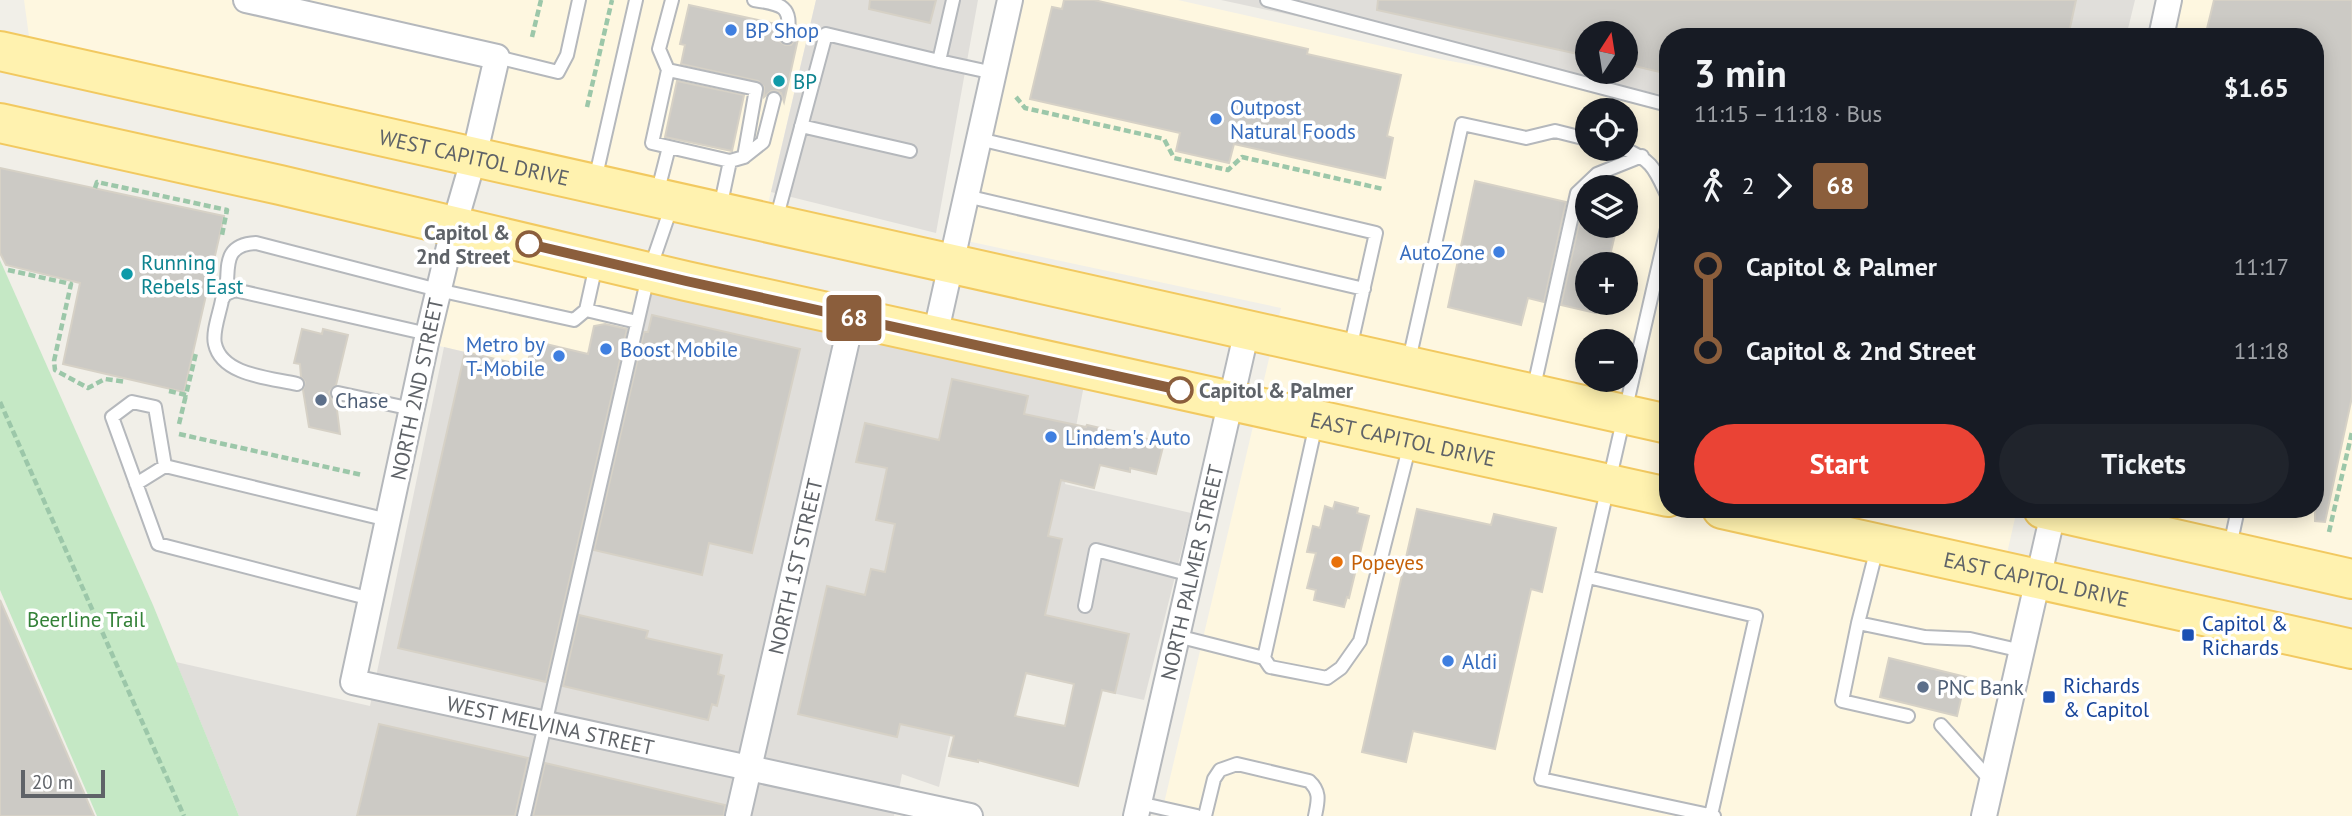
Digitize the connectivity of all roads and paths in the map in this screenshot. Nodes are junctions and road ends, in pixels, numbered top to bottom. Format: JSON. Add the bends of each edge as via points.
{"nodes":[{"id":1,"x":246,"y":0,"type":"edge"},
{"id":2,"x":541,"y":0,"type":"edge"},
{"id":3,"x":579,"y":0,"type":"edge"},
{"id":4,"x":612,"y":0,"type":"edge"},
{"id":5,"x":636,"y":0,"type":"edge"},
{"id":6,"x":672,"y":0,"type":"edge"},
{"id":7,"x":754,"y":0,"type":"edge"},
{"id":8,"x":953,"y":0,"type":"edge"},
{"id":9,"x":1010,"y":0,"type":"edge"},
{"id":10,"x":1268,"y":0,"type":"edge"},
{"id":11,"x":2169,"y":0,"type":"edge"},
{"id":12,"x":2163,"y":28,"type":"edge"},
{"id":13,"x":532,"y":37,"type":"dead end"},
{"id":14,"x":788,"y":37,"type":"dead end"},
{"id":15,"x":0,"y":51,"type":"edge"},
{"id":16,"x":497,"y":57,"type":"junction"},
{"id":17,"x":939,"y":61,"type":"junction"},
{"id":18,"x":668,"y":69,"type":"junction"},
{"id":19,"x":994,"y":73,"type":"junction"},
{"id":20,"x":774,"y":99,"type":"dead end"},
{"id":21,"x":1659,"y":103,"type":"edge"},
{"id":22,"x":587,"y":107,"type":"dead end"},
{"id":23,"x":0,"y":123,"type":"edge"},
{"id":24,"x":801,"y":126,"type":"junction"},
{"id":25,"x":1575,"y":135,"type":"edge"},
{"id":26,"x":979,"y":139,"type":"junction"},
{"id":27,"x":669,"y":147,"type":"junction"},
{"id":28,"x":910,"y":151,"type":"dead end"},
{"id":29,"x":1638,"y":154,"type":"edge"},
{"id":30,"x":1642,"y":156,"type":"junction"},
{"id":31,"x":474,"y":157,"type":"junction"},
{"id":32,"x":744,"y":157,"type":"junction"},
{"id":33,"x":730,"y":161,"type":"junction"},
{"id":34,"x":1659,"y":178,"type":"edge"},
{"id":35,"x":594,"y":184,"type":"junction"},
{"id":36,"x":95,"y":188,"type":"dead end"},
{"id":37,"x":1383,"y":189,"type":"dead end"},
{"id":38,"x":967,"y":196,"type":"junction"},
{"id":39,"x":665,"y":199,"type":"junction"},
{"id":40,"x":719,"y":211,"type":"junction"},
{"id":41,"x":775,"y":224,"type":"junction"},
{"id":42,"x":454,"y":226,"type":"junction"},
{"id":43,"x":221,"y":243,"type":"dead end"},
{"id":44,"x":597,"y":260,"type":"junction"},
{"id":45,"x":951,"y":263,"type":"junction"},
{"id":46,"x":1659,"y":264,"type":"edge"},
{"id":47,"x":8,"y":270,"type":"dead end"},
{"id":48,"x":649,"y":272,"type":"junction"},
{"id":49,"x":1364,"y":289,"type":"junction"},
{"id":50,"x":438,"y":290,"type":"junction"},
{"id":51,"x":226,"y":294,"type":"junction"},
{"id":52,"x":586,"y":310,"type":"junction"},
{"id":53,"x":852,"y":318,"type":"junction"},
{"id":54,"x":637,"y":322,"type":"junction"},
{"id":55,"x":1247,"y":330,"type":"junction"},
{"id":56,"x":428,"y":334,"type":"junction"},
{"id":57,"x":935,"y":336,"type":"junction"},
{"id":58,"x":198,"y":344,"type":"dead end"},
{"id":59,"x":1349,"y":353,"type":"junction"},
{"id":60,"x":1407,"y":366,"type":"junction"},
{"id":61,"x":138,"y":384,"type":"dead end"},
{"id":62,"x":297,"y":384,"type":"dead end"},
{"id":63,"x":162,"y":390,"type":"dead end"},
{"id":64,"x":338,"y":393,"type":"dead end"},
{"id":65,"x":1532,"y":394,"type":"junction"},
{"id":66,"x":186,"y":396,"type":"junction"},
{"id":67,"x":1231,"y":401,"type":"junction"},
{"id":68,"x":0,"y":402,"type":"edge"},
{"id":69,"x":412,"y":409,"type":"junction"},
{"id":70,"x":1625,"y":414,"type":"junction"},
{"id":71,"x":1317,"y":420,"type":"junction"},
{"id":72,"x":1659,"y":422,"type":"edge"},
{"id":73,"x":2352,"y":432,"type":"edge"},
{"id":74,"x":1410,"y":441,"type":"junction"},
{"id":75,"x":165,"y":466,"type":"junction"},
{"id":76,"x":362,"y":475,"type":"dead end"},
{"id":77,"x":136,"y":484,"type":"junction"},
{"id":78,"x":1609,"y":484,"type":"junction"},
{"id":79,"x":1659,"y":495,"type":"edge"},
{"id":80,"x":1775,"y":518,"type":"edge"},
{"id":81,"x":2048,"y":518,"type":"edge"},
{"id":82,"x":2085,"y":518,"type":"edge"},
{"id":83,"x":2236,"y":518,"type":"edge"},
{"id":84,"x":388,"y":520,"type":"junction"},
{"id":85,"x":2329,"y":532,"type":"dead end"},
{"id":86,"x":1878,"y":544,"type":"junction"},
{"id":87,"x":2229,"y":551,"type":"junction"},
{"id":88,"x":1191,"y":575,"type":"junction"},
{"id":89,"x":1588,"y":577,"type":"junction"},
{"id":90,"x":2037,"y":579,"type":"junction"},
{"id":91,"x":2352,"y":579,"type":"edge"},
{"id":92,"x":371,"y":599,"type":"junction"},
{"id":93,"x":1084,"y":606,"type":"dead end"},
{"id":94,"x":1858,"y":623,"type":"junction"},
{"id":95,"x":1177,"y":636,"type":"junction"},
{"id":96,"x":2352,"y":649,"type":"edge"},
{"id":97,"x":2022,"y":651,"type":"junction"},
{"id":98,"x":1264,"y":658,"type":"junction"},
{"id":99,"x":353,"y":682,"type":"joint"},
{"id":100,"x":1908,"y":716,"type":"dead end"},
{"id":101,"x":545,"y":723,"type":"junction"},
{"id":102,"x":1941,"y":725,"type":"dead end"},
{"id":103,"x":749,"y":767,"type":"junction"},
{"id":104,"x":1992,"y":782,"type":"junction"},
{"id":105,"x":1138,"y":809,"type":"edge"},
{"id":106,"x":915,"y":810,"type":"edge"},
{"id":107,"x":184,"y":816,"type":"edge"},
{"id":108,"x":524,"y":816,"type":"edge"},
{"id":109,"x":737,"y":816,"type":"edge"},
{"id":110,"x":970,"y":816,"type":"edge"},
{"id":111,"x":1197,"y":816,"type":"edge"},
{"id":112,"x":1205,"y":816,"type":"edge"},
{"id":113,"x":1315,"y":816,"type":"edge"},
{"id":114,"x":1713,"y":816,"type":"edge"},
{"id":115,"x":1984,"y":816,"type":"edge"}],
"edges":[{"from":1,"to":16,"type":"street"},
{"from":2,"to":13,"type":"path"},
{"from":3,"to":16,"type":"lane","via":[[567,55],[558,72]]},
{"from":4,"to":22,"type":"path"},
{"from":5,"to":35,"type":"lane"},
{"from":6,"to":18,"type":"lane","via":[[659,49]]},
{"from":7,"to":14,"type":"lane","via":[[779,4],[787,11]]},
{"from":8,"to":17,"type":"lane"},
{"from":9,"to":19,"type":"street"},
{"from":10,"to":21,"type":"lane"},
{"from":11,"to":12,"type":"street"},
{"from":15,"to":31,"type":"main road","name":"WEST CAPITOL DRIVE"},
{"from":16,"to":31,"type":"street","name":"NORTH 2ND STREET"},
{"from":17,"to":19,"type":"lane"},
{"from":17,"to":24,"type":"lane","via":[[825,34]]},
{"from":18,"to":27,"type":"lane","via":[[652,143]]},
{"from":18,"to":32,"type":"lane","via":[[705,81],[756,89]]},
{"from":19,"to":26,"type":"street"},
{"from":19,"to":37,"type":"path","via":[[1025,108],[1164,139],[1174,158],[1228,170],[1242,157]]},
{"from":20,"to":32,"type":"lane","via":[[763,142]]},
{"from":23,"to":42,"type":"main road"},
{"from":24,"to":28,"type":"lane"},
{"from":24,"to":41,"type":"lane"},
{"from":25,"to":60,"type":"lane","via":[[1555,131],[1526,138],[1462,124]]},
{"from":26,"to":38,"type":"street"},
{"from":26,"to":49,"type":"lane","via":[[1376,233]]},
{"from":27,"to":33,"type":"lane","via":[[692,148]]},
{"from":27,"to":39,"type":"lane"},
{"from":29,"to":30,"type":"lane"},
{"from":30,"to":34,"type":"lane"},
{"from":30,"to":65,"type":"lane","via":[[1597,174],[1577,193]]},
{"from":31,"to":35,"type":"main road","name":"WEST CAPITOL DRIVE"},
{"from":31,"to":42,"type":"street","name":"NORTH 2ND STREET"},
{"from":32,"to":33,"type":"lane"},
{"from":33,"to":40,"type":"lane"},
{"from":35,"to":39,"type":"main road","name":"WEST CAPITOL DRIVE"},
{"from":36,"to":43,"type":"path","via":[[97,182],[227,210]]},
{"from":38,"to":45,"type":"street"},
{"from":38,"to":49,"type":"lane"},
{"from":39,"to":40,"type":"main road","name":"WEST CAPITOL DRIVE"},
{"from":39,"to":48,"type":"lane"},
{"from":40,"to":41,"type":"main road","name":"WEST CAPITOL DRIVE"},
{"from":41,"to":45,"type":"main road","name":"WEST CAPITOL DRIVE"},
{"from":42,"to":44,"type":"main road"},
{"from":42,"to":50,"type":"street","name":"NORTH 2ND STREET"},
{"from":44,"to":48,"type":"main road"},
{"from":44,"to":52,"type":"lane"},
{"from":45,"to":55,"type":"main road"},
{"from":45,"to":57,"type":"street"},
{"from":46,"to":70,"type":"lane"},
{"from":47,"to":61,"type":"path","via":[[71,284],[55,370],[88,388],[105,379]]},
{"from":48,"to":53,"type":"main road"},
{"from":48,"to":54,"type":"lane"},
{"from":49,"to":59,"type":"lane"},
{"from":50,"to":51,"type":"lane","via":[[246,243],[232,254]]},
{"from":50,"to":52,"type":"lane","via":[[574,320]]},
{"from":50,"to":56,"type":"street","name":"NORTH 2ND STREET"},
{"from":51,"to":56,"type":"lane","via":[[234,290]]},
{"from":51,"to":62,"type":"lane","via":[[215,335],[220,355],[243,372]]},
{"from":52,"to":54,"type":"lane"},
{"from":53,"to":57,"type":"main road","name":"EAST CAPITOL DRIVE"},
{"from":53,"to":103,"type":"street","name":"NORTH 1ST STREET"},
{"from":54,"to":101,"type":"lane"},
{"from":55,"to":59,"type":"main road"},
{"from":55,"to":67,"type":"street","name":"NORTH PALMER STREET"},
{"from":56,"to":69,"type":"street","name":"NORTH 2ND STREET"},
{"from":57,"to":67,"type":"main road","name":"EAST CAPITOL DRIVE"},
{"from":58,"to":66,"type":"path"},
{"from":59,"to":60,"type":"main road"},
{"from":60,"to":65,"type":"main road"},
{"from":63,"to":66,"type":"path"},
{"from":64,"to":69,"type":"lane"},
{"from":65,"to":70,"type":"main road"},
{"from":66,"to":76,"type":"path","via":[[177,433]]},
{"from":67,"to":71,"type":"main road","name":"EAST CAPITOL DRIVE"},
{"from":67,"to":88,"type":"street","name":"NORTH PALMER STREET"},
{"from":68,"to":107,"type":"path"},
{"from":69,"to":84,"type":"street","name":"NORTH 2ND STREET"},
{"from":70,"to":72,"type":"main road"},
{"from":70,"to":78,"type":"lane"},
{"from":71,"to":74,"type":"main road","name":"EAST CAPITOL DRIVE"},
{"from":71,"to":98,"type":"lane"},
{"from":73,"to":85,"type":"path"},
{"from":74,"to":78,"type":"main road","name":"EAST CAPITOL DRIVE"},
{"from":74,"to":98,"type":"lane","via":[[1354,650],[1327,678],[1270,667]]},
{"from":75,"to":77,"type":"lane"},
{"from":75,"to":77,"type":"lane","via":[[155,407],[132,402],[112,417]]},
{"from":75,"to":84,"type":"lane"},
{"from":77,"to":92,"type":"lane","via":[[158,544]]},
{"from":78,"to":79,"type":"main road","name":"EAST CAPITOL DRIVE"},
{"from":78,"to":89,"type":"lane"},
{"from":80,"to":86,"type":"main road","name":"EAST CAPITOL DRIVE","via":[[1822,526]]},
{"from":81,"to":90,"type":"street"},
{"from":82,"to":87,"type":"main road"},
{"from":83,"to":87,"type":"lane"},
{"from":84,"to":92,"type":"street","name":"NORTH 2ND STREET"},
{"from":86,"to":90,"type":"main road","name":"EAST CAPITOL DRIVE"},
{"from":86,"to":94,"type":"lane"},
{"from":87,"to":91,"type":"main road"},
{"from":88,"to":93,"type":"lane","via":[[1096,550]]},
{"from":88,"to":95,"type":"street","name":"NORTH PALMER STREET"},
{"from":89,"to":114,"type":"lane","via":[[1756,616]]},
{"from":89,"to":114,"type":"lane","via":[[1541,779]]},
{"from":90,"to":96,"type":"main road","name":"EAST CAPITOL DRIVE"},
{"from":90,"to":97,"type":"street"},
{"from":92,"to":99,"type":"street","name":"NORTH 2ND STREET"},
{"from":94,"to":97,"type":"lane"},
{"from":94,"to":100,"type":"lane","via":[[1842,701]]},
{"from":95,"to":98,"type":"lane"},
{"from":95,"to":105,"type":"street","name":"NORTH PALMER STREET"},
{"from":97,"to":104,"type":"street"},
{"from":99,"to":101,"type":"street","name":"WEST MELVINA STREET"},
{"from":101,"to":103,"type":"street","name":"WEST MELVINA STREET"},
{"from":101,"to":108,"type":"lane"},
{"from":102,"to":104,"type":"lane"},
{"from":103,"to":106,"type":"street","name":"WEST MELVINA STREET"},
{"from":103,"to":109,"type":"street","name":"NORTH 1ST STREET"},
{"from":104,"to":115,"type":"street"},
{"from":105,"to":111,"type":"lane"},
{"from":106,"to":110,"type":"street","name":"WEST MELVINA STREET"},
{"from":112,"to":113,"type":"lane","via":[[1214,779],[1220,770],[1237,764],[1309,781],[1317,788],[1319,799]]}]}
